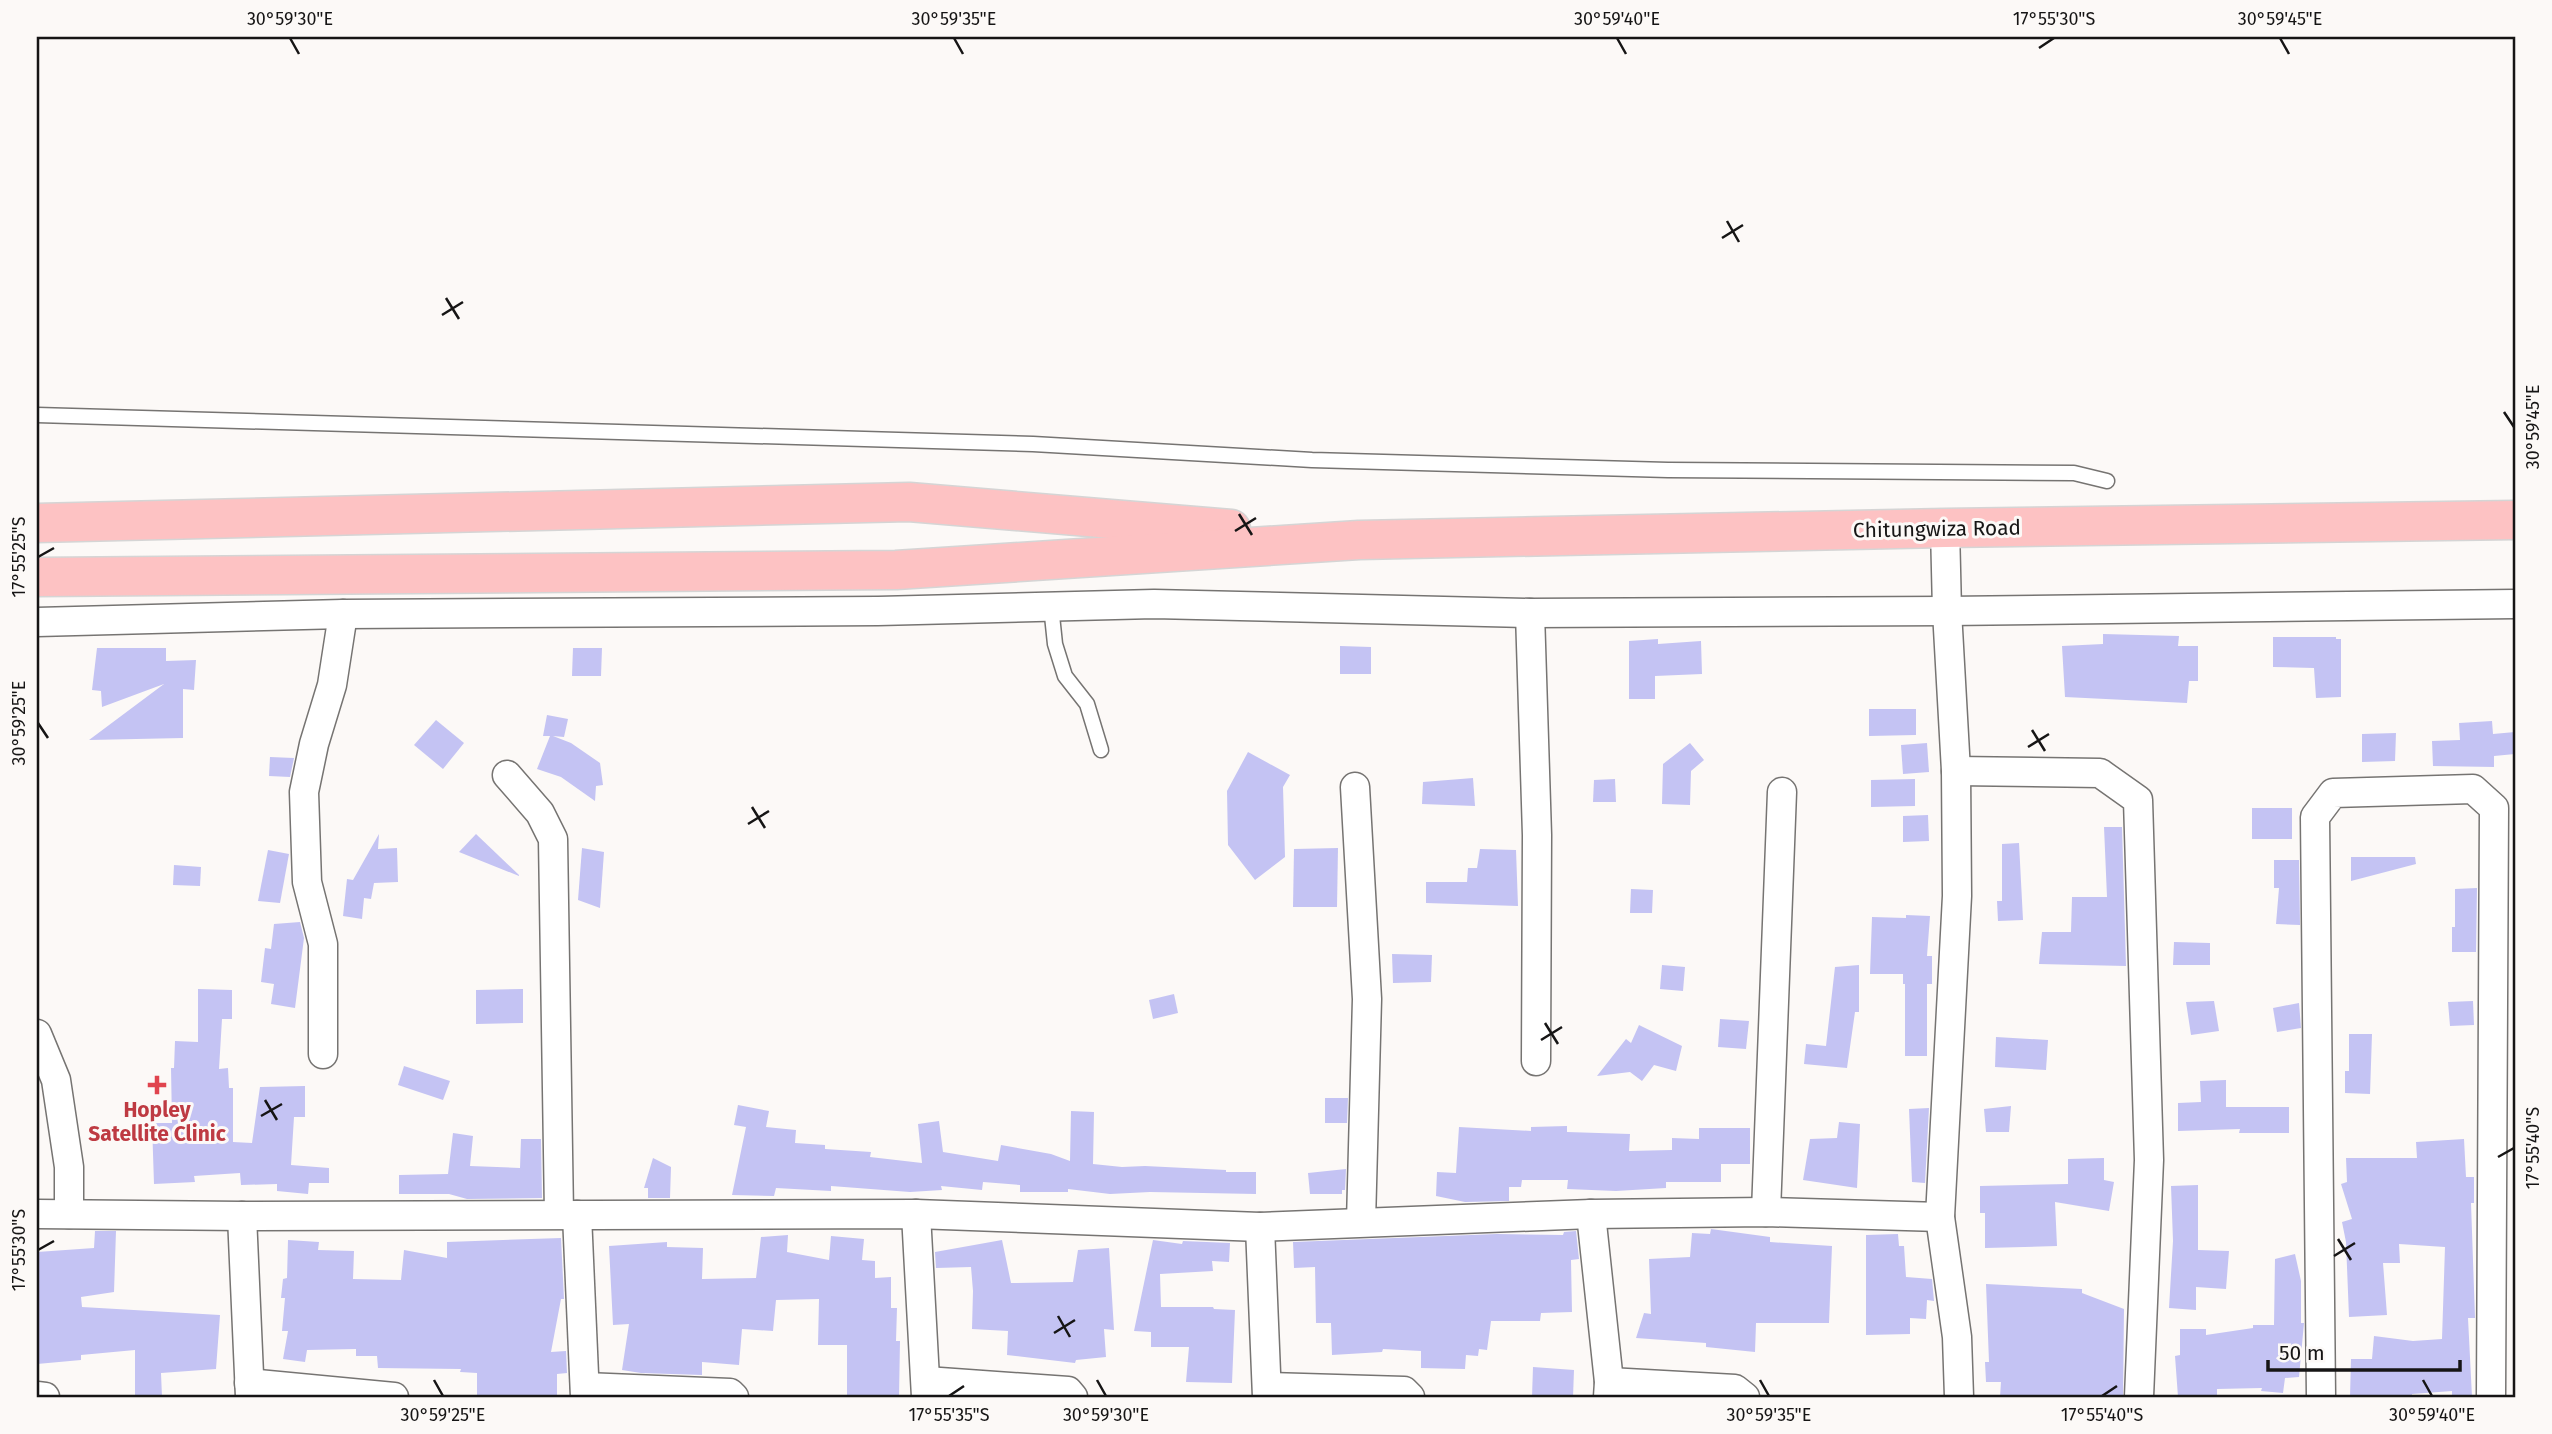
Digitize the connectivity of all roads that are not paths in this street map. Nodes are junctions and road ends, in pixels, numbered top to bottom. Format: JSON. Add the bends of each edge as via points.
{"nodes":[{"id":1,"x":37,"y":415,"type":"edge"},
{"id":2,"x":2107,"y":481,"type":"dead end"},
{"id":3,"x":2515,"y":520,"type":"edge"},
{"id":4,"x":37,"y":523,"type":"edge"},
{"id":5,"x":1945,"y":528,"type":"junction"},
{"id":6,"x":1359,"y":540,"type":"junction"},
{"id":7,"x":37,"y":577,"type":"edge"},
{"id":8,"x":2515,"y":604,"type":"edge"},
{"id":9,"x":1051,"y":606,"type":"junction"},
{"id":10,"x":1947,"y":611,"type":"junction"},
{"id":11,"x":1530,"y":613,"type":"junction"},
{"id":12,"x":343,"y":614,"type":"junction"},
{"id":13,"x":37,"y":622,"type":"edge"},
{"id":14,"x":1101,"y":750,"type":"dead end"},
{"id":15,"x":1956,"y":771,"type":"junction"},
{"id":16,"x":507,"y":775,"type":"dead end"},
{"id":17,"x":1355,"y":787,"type":"dead end"},
{"id":18,"x":1782,"y":792,"type":"dead end"},
{"id":19,"x":37,"y":1034,"type":"edge"},
{"id":20,"x":323,"y":1054,"type":"dead end"},
{"id":21,"x":1536,"y":1061,"type":"dead end"},
{"id":22,"x":1766,"y":1212,"type":"junction"},
{"id":23,"x":37,"y":1214,"type":"edge"},
{"id":24,"x":69,"y":1214,"type":"junction"},
{"id":25,"x":568,"y":1214,"type":"junction"},
{"id":26,"x":916,"y":1214,"type":"junction"},
{"id":27,"x":1591,"y":1214,"type":"junction"},
{"id":28,"x":242,"y":1216,"type":"junction"},
{"id":29,"x":1940,"y":1217,"type":"junction"},
{"id":30,"x":1361,"y":1222,"type":"junction"},
{"id":31,"x":1260,"y":1227,"type":"junction"},
{"id":32,"x":926,"y":1389,"type":"edge"},
{"id":33,"x":249,"y":1390,"type":"edge"},
{"id":34,"x":1608,"y":1390,"type":"edge"},
{"id":35,"x":585,"y":1392,"type":"edge"},
{"id":36,"x":1268,"y":1392,"type":"edge"},
{"id":37,"x":37,"y":1396,"type":"edge"},
{"id":38,"x":44,"y":1397,"type":"edge"},
{"id":39,"x":394,"y":1397,"type":"edge"},
{"id":40,"x":734,"y":1397,"type":"edge"},
{"id":41,"x":1073,"y":1397,"type":"edge"},
{"id":42,"x":1410,"y":1397,"type":"edge"},
{"id":43,"x":1745,"y":1397,"type":"edge"},
{"id":44,"x":1959,"y":1397,"type":"edge"},
{"id":45,"x":2139,"y":1397,"type":"edge"},
{"id":46,"x":2321,"y":1397,"type":"edge"},
{"id":47,"x":2491,"y":1397,"type":"edge"}],
"edges":[{"from":1,"to":2,"type":"lane","via":[[1033,443],[1312,460],[1668,470],[2074,473]]},
{"from":3,"to":5,"type":"main road","name":"Chitungwiza Road"},
{"from":4,"to":6,"type":"main road","via":[[909,502]]},
{"from":5,"to":6,"type":"main road","name":"Chitungwiza Road"},
{"from":5,"to":10,"type":"street"},
{"from":6,"to":7,"type":"main road","via":[[896,570]]},
{"from":8,"to":10,"type":"street"},
{"from":9,"to":11,"type":"street","via":[[1154,604]]},
{"from":9,"to":12,"type":"street"},
{"from":9,"to":14,"type":"lane","via":[[1055,644],[1065,676],[1087,704]]},
{"from":10,"to":11,"type":"street"},
{"from":10,"to":15,"type":"street"},
{"from":11,"to":21,"type":"street","via":[[1537,835]]},
{"from":12,"to":13,"type":"street"},
{"from":12,"to":20,"type":"street","via":[[332,685],[304,792],[307,882],[323,944]]},
{"from":15,"to":29,"type":"street","via":[[1957,896]]},
{"from":15,"to":45,"type":"street","via":[[2100,773],[2138,800],[2149,1160]]},
{"from":16,"to":25,"type":"street","via":[[540,813],[554,839]]},
{"from":17,"to":30,"type":"street","via":[[1367,999]]},
{"from":18,"to":22,"type":"street"},
{"from":19,"to":24,"type":"street","via":[[57,1080],[69,1167]]},
{"from":22,"to":27,"type":"street"},
{"from":22,"to":29,"type":"street"},
{"from":23,"to":24,"type":"street"},
{"from":24,"to":28,"type":"street"},
{"from":25,"to":26,"type":"street"},
{"from":25,"to":28,"type":"street"},
{"from":25,"to":35,"type":"street"},
{"from":26,"to":31,"type":"street"},
{"from":26,"to":32,"type":"street"},
{"from":27,"to":30,"type":"street"},
{"from":27,"to":34,"type":"street"},
{"from":28,"to":33,"type":"street"},
{"from":29,"to":44,"type":"street","via":[[1957,1337]]},
{"from":30,"to":31,"type":"street"},
{"from":31,"to":36,"type":"street"},
{"from":32,"to":41,"type":"street","via":[[1068,1391]]},
{"from":33,"to":39,"type":"street"},
{"from":34,"to":43,"type":"street","via":[[1735,1389]]},
{"from":35,"to":40,"type":"street","via":[[730,1393]]},
{"from":36,"to":42,"type":"street","via":[[1404,1391]]},
{"from":37,"to":38,"type":"street"},
{"from":46,"to":47,"type":"street","via":[[2315,817],[2333,793],[2473,789],[2494,808]]}]}
